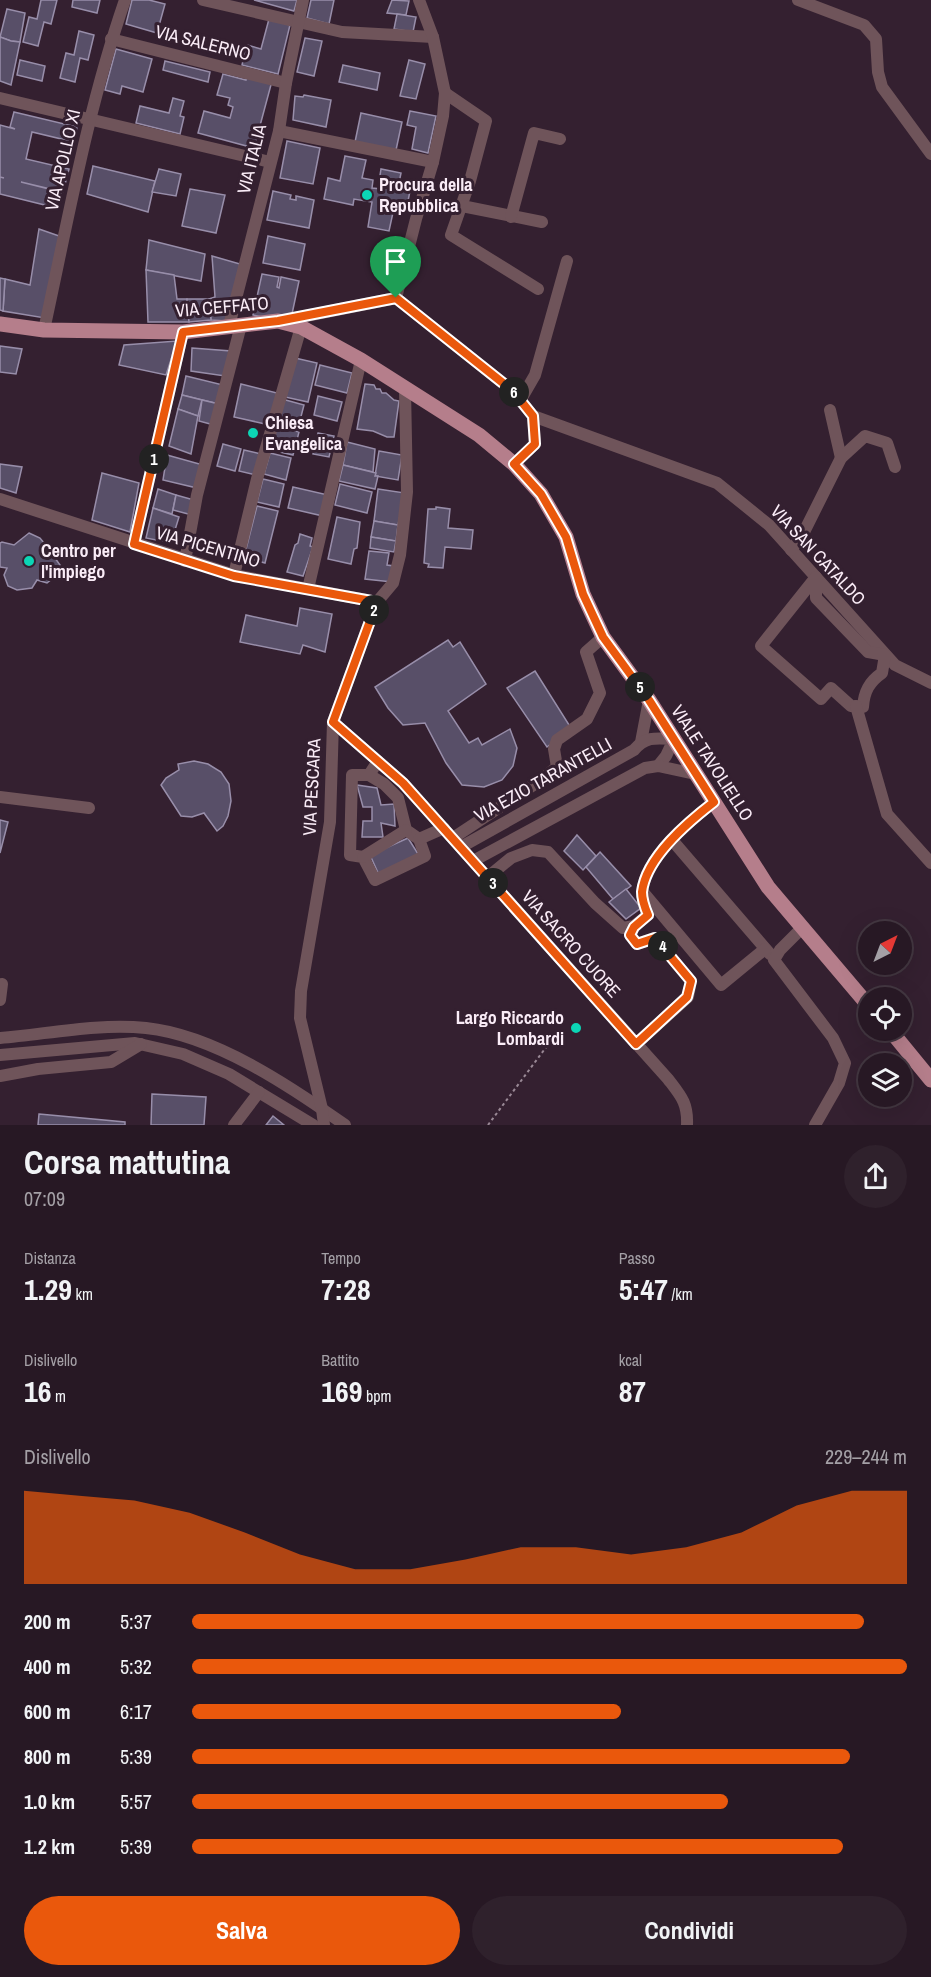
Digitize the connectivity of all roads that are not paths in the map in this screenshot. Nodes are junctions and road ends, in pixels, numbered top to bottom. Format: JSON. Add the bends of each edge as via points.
{"nodes":[{"id":1,"x":125,"y":0,"type":"edge"},
{"id":2,"x":203,"y":0,"type":"edge"},
{"id":3,"x":303,"y":0,"type":"edge"},
{"id":4,"x":419,"y":0,"type":"edge"},
{"id":5,"x":798,"y":0,"type":"edge"},
{"id":6,"x":298,"y":21,"type":"junction"},
{"id":7,"x":434,"y":38,"type":"junction"},
{"id":8,"x":111,"y":39,"type":"junction"},
{"id":9,"x":286,"y":83,"type":"junction"},
{"id":10,"x":445,"y":93,"type":"junction"},
{"id":11,"x":0,"y":98,"type":"edge"},
{"id":12,"x":90,"y":120,"type":"junction"},
{"id":13,"x":279,"y":131,"type":"junction"},
{"id":14,"x":560,"y":139,"type":"dead end"},
{"id":15,"x":931,"y":154,"type":"edge"},
{"id":16,"x":270,"y":162,"type":"junction"},
{"id":17,"x":433,"y":162,"type":"junction"},
{"id":18,"x":462,"y":206,"type":"junction"},
{"id":19,"x":511,"y":217,"type":"junction"},
{"id":20,"x":542,"y":222,"type":"dead end"},
{"id":21,"x":567,"y":261,"type":"dead end"},
{"id":22,"x":538,"y":289,"type":"dead end"},
{"id":23,"x":396,"y":298,"type":"junction"},
{"id":24,"x":278,"y":321,"type":"junction"},
{"id":25,"x":0,"y":324,"type":"edge"},
{"id":26,"x":235,"y":325,"type":"junction"},
{"id":27,"x":302,"y":327,"type":"junction"},
{"id":28,"x":44,"y":330,"type":"junction"},
{"id":29,"x":183,"y":332,"type":"junction"},
{"id":30,"x":361,"y":360,"type":"junction"},
{"id":31,"x":405,"y":389,"type":"junction"},
{"id":32,"x":520,"y":401,"type":"junction"},
{"id":33,"x":830,"y":410,"type":"dead end"},
{"id":34,"x":533,"y":416,"type":"junction"},
{"id":35,"x":841,"y":458,"type":"junction"},
{"id":36,"x":514,"y":464,"type":"junction"},
{"id":37,"x":895,"y":467,"type":"dead end"},
{"id":38,"x":0,"y":499,"type":"edge"},
{"id":39,"x":134,"y":544,"type":"junction"},
{"id":40,"x":791,"y":549,"type":"junction"},
{"id":41,"x":185,"y":561,"type":"junction"},
{"id":42,"x":234,"y":576,"type":"junction"},
{"id":43,"x":816,"y":577,"type":"junction"},
{"id":44,"x":308,"y":589,"type":"junction"},
{"id":45,"x":377,"y":602,"type":"junction"},
{"id":46,"x":603,"y":637,"type":"junction"},
{"id":47,"x":885,"y":655,"type":"junction"},
{"id":48,"x":931,"y":683,"type":"edge"},
{"id":49,"x":649,"y":700,"type":"junction"},
{"id":50,"x":856,"y":706,"type":"junction"},
{"id":51,"x":333,"y":722,"type":"junction"},
{"id":52,"x":674,"y":739,"type":"junction"},
{"id":53,"x":641,"y":742,"type":"junction"},
{"id":54,"x":378,"y":761,"type":"junction"},
{"id":55,"x":658,"y":766,"type":"junction"},
{"id":56,"x":695,"y":774,"type":"junction"},
{"id":57,"x":369,"y":775,"type":"junction"},
{"id":58,"x":0,"y":797,"type":"edge"},
{"id":59,"x":714,"y":802,"type":"junction"},
{"id":60,"x":89,"y":808,"type":"dead end"},
{"id":61,"x":444,"y":828,"type":"junction"},
{"id":62,"x":406,"y":830,"type":"junction"},
{"id":63,"x":419,"y":839,"type":"junction"},
{"id":64,"x":672,"y":840,"type":"junction"},
{"id":65,"x":457,"y":843,"type":"junction"},
{"id":66,"x":363,"y":856,"type":"junction"},
{"id":67,"x":473,"y":861,"type":"junction"},
{"id":68,"x":931,"y":863,"type":"edge"},
{"id":69,"x":488,"y":877,"type":"junction"},
{"id":70,"x":642,"y":892,"type":"junction"},
{"id":71,"x":634,"y":927,"type":"junction"},
{"id":72,"x":803,"y":927,"type":"junction"},
{"id":73,"x":765,"y":949,"type":"junction"},
{"id":74,"x":774,"y":960,"type":"junction"},
{"id":75,"x":2,"y":984,"type":"dead end"},
{"id":76,"x":858,"y":993,"type":"edge"},
{"id":77,"x":0,"y":1000,"type":"edge"},
{"id":78,"x":0,"y":1038,"type":"edge"},
{"id":79,"x":899,"y":1041,"type":"edge"},
{"id":80,"x":141,"y":1044,"type":"junction"},
{"id":81,"x":636,"y":1044,"type":"junction"},
{"id":82,"x":0,"y":1054,"type":"edge"},
{"id":83,"x":0,"y":1076,"type":"edge"},
{"id":84,"x":931,"y":1080,"type":"edge"},
{"id":85,"x":259,"y":1092,"type":"junction"},
{"id":86,"x":322,"y":1109,"type":"junction"},
{"id":87,"x":234,"y":1125,"type":"edge"},
{"id":88,"x":312,"y":1125,"type":"edge"},
{"id":89,"x":324,"y":1125,"type":"edge"},
{"id":90,"x":345,"y":1125,"type":"edge"},
{"id":91,"x":687,"y":1125,"type":"edge"},
{"id":92,"x":815,"y":1125,"type":"edge"}],
"edges":[{"from":1,"to":8,"type":"street","name":"VIA APOLLO XI"},
{"from":2,"to":6,"type":"street"},
{"from":3,"to":6,"type":"street","name":"VIA ITALIA"},
{"from":4,"to":7,"type":"street"},
{"from":5,"to":15,"type":"street","via":[[864,25],[876,39],[882,87]]},
{"from":6,"to":7,"type":"street","via":[[342,32]]},
{"from":6,"to":9,"type":"street","name":"VIA ITALIA"},
{"from":7,"to":10,"type":"street"},
{"from":8,"to":9,"type":"street","name":"VIA SALERNO"},
{"from":8,"to":12,"type":"street","name":"VIA APOLLO XI"},
{"from":9,"to":13,"type":"street","name":"VIA ITALIA"},
{"from":10,"to":17,"type":"street"},
{"from":10,"to":18,"type":"street","via":[[486,121]]},
{"from":11,"to":12,"type":"street"},
{"from":12,"to":16,"type":"street"},
{"from":12,"to":28,"type":"street","name":"VIA APOLLO XI"},
{"from":13,"to":16,"type":"street","name":"VIA ITALIA"},
{"from":13,"to":17,"type":"street"},
{"from":14,"to":19,"type":"street","via":[[534,133]]},
{"from":16,"to":26,"type":"street","name":"VIA ITALIA"},
{"from":17,"to":23,"type":"street"},
{"from":18,"to":19,"type":"street"},
{"from":18,"to":22,"type":"street","via":[[451,235]]},
{"from":19,"to":20,"type":"street"},
{"from":21,"to":32,"type":"street","via":[[534,375]]},
{"from":23,"to":24,"type":"street"},
{"from":23,"to":32,"type":"street","via":[[513,391]]},
{"from":24,"to":26,"type":"main road","name":"VIA CEFFATO"},
{"from":24,"to":27,"type":"main road","name":"VIA CEFFATO"},
{"from":25,"to":28,"type":"main road","name":"VIA CEFFATO"},
{"from":26,"to":29,"type":"main road","name":"VIA CEFFATO"},
{"from":26,"to":41,"type":"street","name":"VIA ITALIA"},
{"from":27,"to":30,"type":"main road","name":"VIA CEFFATO"},
{"from":27,"to":42,"type":"street","via":[[254,489]]},
{"from":28,"to":29,"type":"main road","name":"VIA CEFFATO"},
{"from":29,"to":39,"type":"street"},
{"from":30,"to":31,"type":"main road","name":"VIA CEFFATO"},
{"from":30,"to":44,"type":"street"},
{"from":31,"to":36,"type":"main road","name":"VIA CEFFATO","via":[[479,435]]},
{"from":31,"to":45,"type":"street","name":"VIA PESCARA","via":[[407,492],[403,537],[393,583]]},
{"from":32,"to":34,"type":"street"},
{"from":33,"to":35,"type":"street"},
{"from":34,"to":36,"type":"street","via":[[535,444]]},
{"from":34,"to":40,"type":"street","name":"VIA SAN CATALDO","via":[[717,483],[769,525]]},
{"from":35,"to":37,"type":"street","via":[[865,436],[887,444]]},
{"from":35,"to":40,"type":"street","via":[[803,534]]},
{"from":36,"to":46,"type":"main road","name":"VIALE TAVOLIELLO","via":[[541,494],[566,537],[583,594]]},
{"from":38,"to":39,"type":"street","name":"VIA PICENTINO"},
{"from":39,"to":41,"type":"street","name":"VIA PICENTINO"},
{"from":40,"to":43,"type":"street","name":"VIA SAN CATALDO"},
{"from":41,"to":42,"type":"street","name":"VIA PICENTINO"},
{"from":42,"to":44,"type":"street","name":"VIA PICENTINO"},
{"from":43,"to":47,"type":"street","name":"VIA SAN CATALDO"},
{"from":43,"to":50,"type":"street","via":[[761,646],[821,699],[831,687],[851,706]]},
{"from":44,"to":45,"type":"street","name":"VIA PICENTINO"},
{"from":45,"to":51,"type":"street","name":"VIA PESCARA"},
{"from":46,"to":49,"type":"main road","name":"VIALE TAVOLIELLO"},
{"from":46,"to":65,"type":"street","via":[[586,652],[600,693],[587,719],[557,740],[557,767]]},
{"from":47,"to":48,"type":"street","name":"VIA SAN CATALDO","via":[[895,665]]},
{"from":47,"to":50,"type":"street","via":[[882,673],[867,688],[863,707]]},
{"from":49,"to":52,"type":"main road","name":"VIALE TAVOLIELLO"},
{"from":49,"to":53,"type":"street","name":"VIA EZIO TARANTELLI"},
{"from":50,"to":68,"type":"street","via":[[887,814]]},
{"from":51,"to":54,"type":"street","name":"VIA SACRO CUORE"},
{"from":51,"to":86,"type":"street","name":"VIA PESCARA","via":[[330,822],[300,1018]]},
{"from":52,"to":53,"type":"street","name":"VIA EZIO TARANTELLI"},
{"from":52,"to":55,"type":"street"},
{"from":52,"to":56,"type":"main road","name":"VIALE TAVOLIELLO"},
{"from":53,"to":65,"type":"street","name":"VIA EZIO TARANTELLI","via":[[634,750]]},
{"from":54,"to":57,"type":"street"},
{"from":54,"to":61,"type":"street","name":"VIA SACRO CUORE"},
{"from":55,"to":56,"type":"street"},
{"from":55,"to":67,"type":"street","name":"VIA EZIO TARANTELLI","via":[[645,768]]},
{"from":56,"to":59,"type":"main road","name":"VIALE TAVOLIELLO"},
{"from":57,"to":62,"type":"street","via":[[398,798]]},
{"from":57,"to":66,"type":"street","via":[[352,776],[350,855]]},
{"from":58,"to":60,"type":"street"},
{"from":59,"to":64,"type":"street"},
{"from":59,"to":72,"type":"main road","name":"VIALE TAVOLIELLO","via":[[768,887]]},
{"from":61,"to":63,"type":"street"},
{"from":61,"to":65,"type":"street","name":"VIA SACRO CUORE"},
{"from":62,"to":63,"type":"street"},
{"from":62,"to":66,"type":"street"},
{"from":63,"to":66,"type":"street","via":[[425,856],[375,880]]},
{"from":64,"to":70,"type":"street","via":[[651,866]]},
{"from":64,"to":73,"type":"street"},
{"from":65,"to":67,"type":"street","name":"VIA SACRO CUORE"},
{"from":67,"to":69,"type":"street","name":"VIA SACRO CUORE"},
{"from":69,"to":71,"type":"street","via":[[511,858],[532,850],[548,852],[623,928]]},
{"from":69,"to":81,"type":"street","name":"VIA SACRO CUORE"},
{"from":70,"to":71,"type":"street","via":[[648,915]]},
{"from":70,"to":73,"type":"street","via":[[721,985]]},
{"from":71,"to":81,"type":"street","via":[[630,935],[637,944],[655,938],[691,981],[687,997]]},
{"from":72,"to":74,"type":"street"},
{"from":72,"to":76,"type":"main road","name":"VIALE TAVOLIELLO"},
{"from":73,"to":74,"type":"street"},
{"from":74,"to":92,"type":"street","via":[[833,1038],[845,1063],[839,1083]]},
{"from":75,"to":77,"type":"street"},
{"from":78,"to":86,"type":"street","via":[[109,1027],[147,1028],[195,1040],[241,1060]]},
{"from":79,"to":84,"type":"main road"},
{"from":80,"to":82,"type":"street"},
{"from":80,"to":83,"type":"street","via":[[111,1062]]},
{"from":80,"to":85,"type":"street","via":[[183,1054]]},
{"from":81,"to":91,"type":"street","name":"VIA SACRO CUORE","via":[[682,1097],[688,1110]]},
{"from":85,"to":87,"type":"street"},
{"from":85,"to":88,"type":"street"},
{"from":86,"to":89,"type":"street","name":"VIA PESCARA"},
{"from":86,"to":90,"type":"street"}]}
